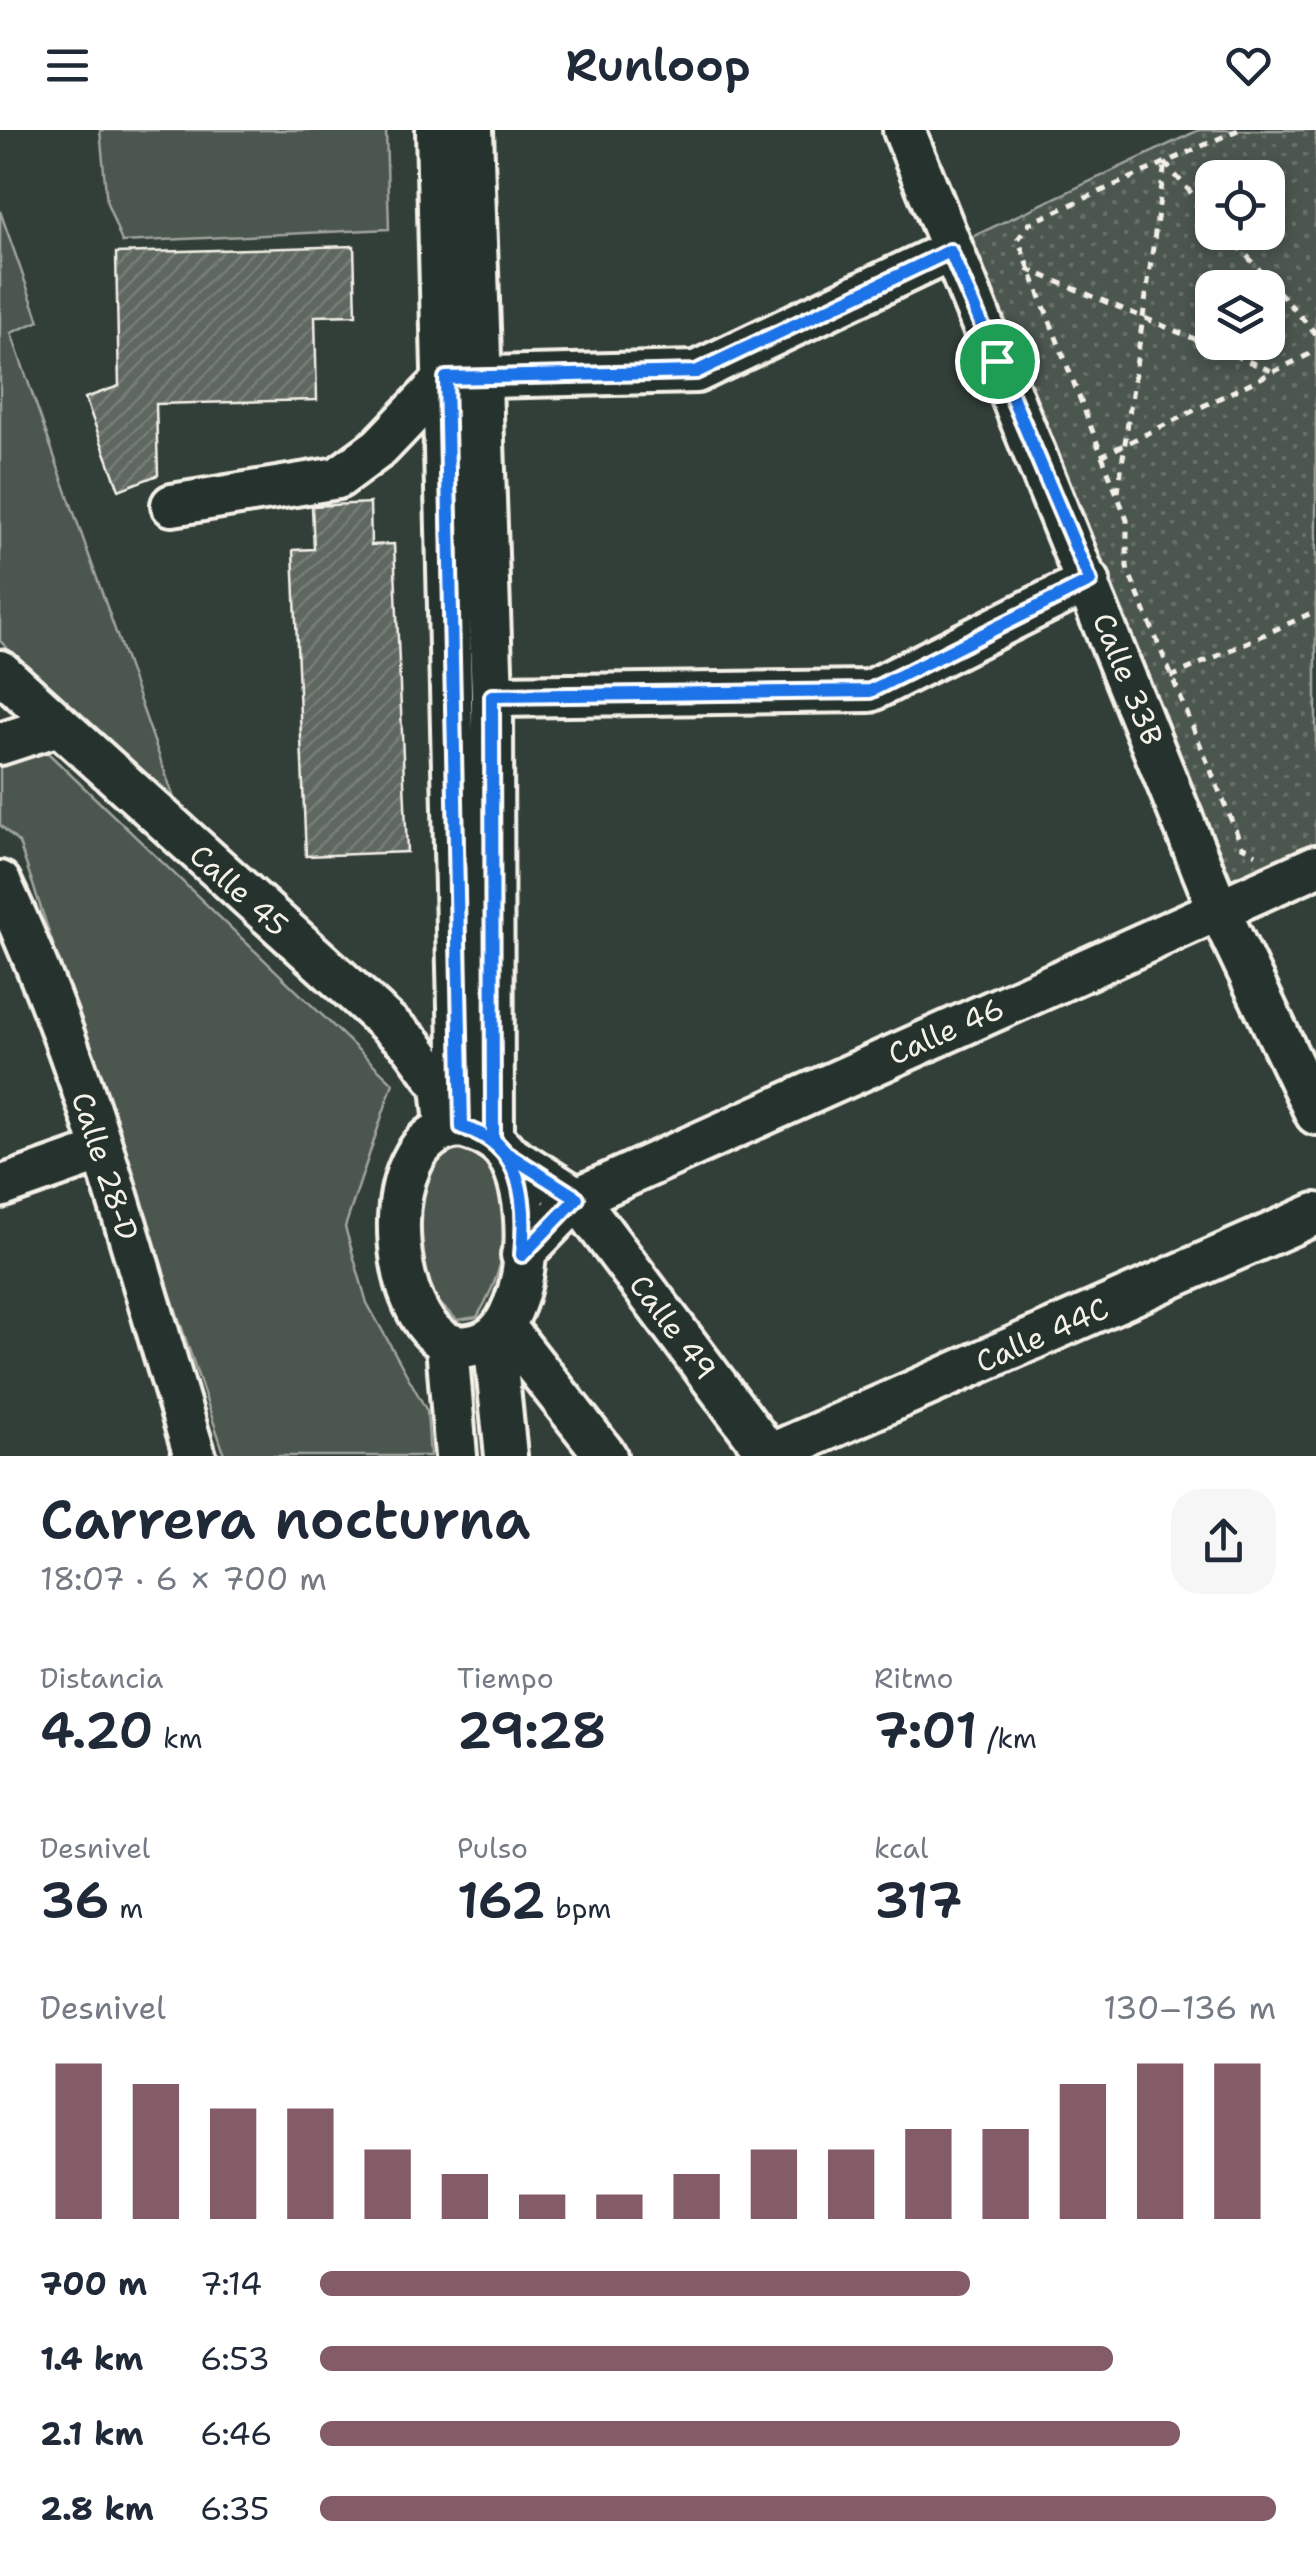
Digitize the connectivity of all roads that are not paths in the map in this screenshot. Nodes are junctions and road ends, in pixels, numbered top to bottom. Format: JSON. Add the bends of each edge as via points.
{"nodes":[{"id":1,"x":437,"y":130,"type":"edge"},
{"id":2,"x":472,"y":130,"type":"edge"},
{"id":3,"x":904,"y":130,"type":"edge"},
{"id":4,"x":950,"y":251,"type":"junction"},
{"id":5,"x":464,"y":377,"type":"junction"},
{"id":6,"x":172,"y":506,"type":"dead end"},
{"id":7,"x":1090,"y":581,"type":"junction"},
{"id":8,"x":0,"y":671,"type":"edge"},
{"id":9,"x":492,"y":696,"type":"junction"},
{"id":10,"x":56,"y":726,"type":"junction"},
{"id":11,"x":0,"y":744,"type":"edge"},
{"id":12,"x":1316,"y":866,"type":"edge"},
{"id":13,"x":0,"y":882,"type":"edge"},
{"id":14,"x":1218,"y":908,"type":"junction"},
{"id":15,"x":15,"y":952,"type":"edge"},
{"id":16,"x":1316,"y":1114,"type":"edge"},
{"id":17,"x":477,"y":1137,"type":"junction"},
{"id":18,"x":102,"y":1151,"type":"junction"},
{"id":19,"x":0,"y":1187,"type":"edge"},
{"id":20,"x":577,"y":1198,"type":"junction"},
{"id":21,"x":1316,"y":1214,"type":"edge"},
{"id":22,"x":522,"y":1255,"type":"junction"},
{"id":23,"x":499,"y":1332,"type":"junction"},
{"id":24,"x":447,"y":1344,"type":"junction"},
{"id":25,"x":195,"y":1456,"type":"edge"},
{"id":26,"x":456,"y":1456,"type":"edge"},
{"id":27,"x":506,"y":1456,"type":"edge"},
{"id":28,"x":606,"y":1456,"type":"edge"},
{"id":29,"x":769,"y":1456,"type":"edge"}],
"edges":[{"from":1,"to":5,"type":"street"},
{"from":2,"to":5,"type":"street"},
{"from":3,"to":4,"type":"street","name":"Calle 33B"},
{"from":4,"to":5,"type":"street","via":[[696,372]]},
{"from":4,"to":7,"type":"street","name":"Calle 33B"},
{"from":5,"to":6,"type":"street","via":[[338,478]]},
{"from":5,"to":9,"type":"street"},
{"from":5,"to":17,"type":"street"},
{"from":7,"to":9,"type":"street","via":[[870,691]]},
{"from":7,"to":14,"type":"street","name":"Calle 33B"},
{"from":8,"to":10,"type":"street","name":"Calle 45"},
{"from":9,"to":17,"type":"street"},
{"from":10,"to":11,"type":"street"},
{"from":10,"to":17,"type":"street","name":"Calle 45","via":[[412,1045]]},
{"from":12,"to":14,"type":"street","name":"Calle 46"},
{"from":13,"to":15,"type":"street","name":"Calle 28-D"},
{"from":14,"to":16,"type":"street","name":"Calle 33B"},
{"from":14,"to":20,"type":"street","name":"Calle 46"},
{"from":15,"to":18,"type":"street","name":"Calle 28-D"},
{"from":17,"to":20,"type":"street"},
{"from":17,"to":22,"type":"street","via":[[518,1181]]},
{"from":17,"to":24,"type":"street","via":[[429,1134],[416,1150],[400,1211],[405,1282],[415,1311]]},
{"from":18,"to":19,"type":"street"},
{"from":18,"to":25,"type":"street","name":"Calle 28-D"},
{"from":20,"to":22,"type":"street","name":"Calle 46"},
{"from":20,"to":29,"type":"street","name":"Calle 49"},
{"from":21,"to":29,"type":"street","name":"Calle 44C"},
{"from":22,"to":23,"type":"street","via":[[515,1306]]},
{"from":23,"to":24,"type":"street","via":[[461,1347]]},
{"from":23,"to":27,"type":"street"},
{"from":23,"to":28,"type":"street"},
{"from":24,"to":26,"type":"street"}]}
